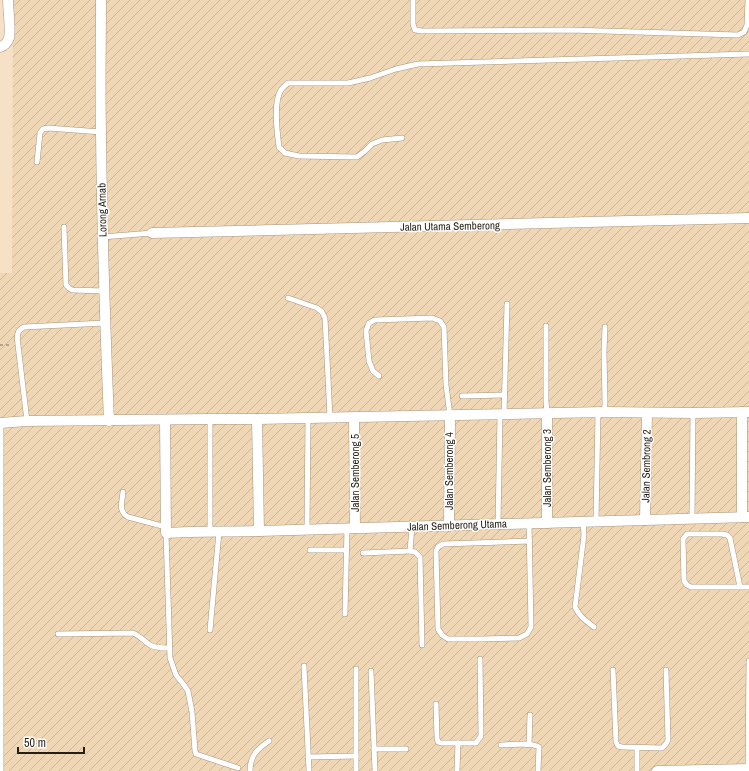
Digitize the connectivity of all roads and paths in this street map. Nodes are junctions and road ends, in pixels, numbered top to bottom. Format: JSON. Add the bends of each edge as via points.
{"nodes":[{"id":1,"x":8,"y":0,"type":"edge"},
{"id":2,"x":101,"y":0,"type":"edge"},
{"id":3,"x":413,"y":0,"type":"edge"},
{"id":4,"x":748,"y":0,"type":"edge"},
{"id":5,"x":0,"y":47,"type":"edge"},
{"id":6,"x":749,"y":54,"type":"edge"},
{"id":7,"x":101,"y":132,"type":"junction"},
{"id":8,"x":402,"y":138,"type":"dead end"},
{"id":9,"x":37,"y":162,"type":"dead end"},
{"id":10,"x":749,"y":218,"type":"edge"},
{"id":11,"x":64,"y":227,"type":"dead end"},
{"id":12,"x":152,"y":233,"type":"joint"},
{"id":13,"x":102,"y":237,"type":"junction"},
{"id":14,"x":104,"y":292,"type":"junction"},
{"id":15,"x":288,"y":298,"type":"dead end"},
{"id":16,"x":507,"y":304,"type":"dead end"},
{"id":17,"x":104,"y":324,"type":"junction"},
{"id":18,"x":546,"y":326,"type":"dead end"},
{"id":19,"x":605,"y":327,"type":"dead end"},
{"id":20,"x":0,"y":345,"type":"edge"},
{"id":21,"x":18,"y":345,"type":"junction"},
{"id":22,"x":379,"y":376,"type":"dead end"},
{"id":23,"x":504,"y":395,"type":"junction"},
{"id":24,"x":462,"y":396,"type":"dead end"},
{"id":25,"x":601,"y":412,"type":"junction"},
{"id":26,"x":745,"y":412,"type":"edge"},
{"id":27,"x":647,"y":413,"type":"junction"},
{"id":28,"x":693,"y":413,"type":"junction"},
{"id":29,"x":547,"y":414,"type":"junction"},
{"id":30,"x":502,"y":415,"type":"junction"},
{"id":31,"x":450,"y":416,"type":"junction"},
{"id":32,"x":308,"y":418,"type":"junction"},
{"id":33,"x":330,"y":418,"type":"junction"},
{"id":34,"x":354,"y":418,"type":"junction"},
{"id":35,"x":210,"y":419,"type":"junction"},
{"id":36,"x":257,"y":419,"type":"junction"},
{"id":37,"x":109,"y":420,"type":"junction"},
{"id":38,"x":165,"y":420,"type":"junction"},
{"id":39,"x":27,"y":421,"type":"junction"},
{"id":40,"x":1,"y":423,"type":"edge"},
{"id":41,"x":122,"y":492,"type":"dead end"},
{"id":42,"x":746,"y":517,"type":"edge"},
{"id":43,"x":692,"y":518,"type":"junction"},
{"id":44,"x":645,"y":520,"type":"junction"},
{"id":45,"x":583,"y":521,"type":"junction"},
{"id":46,"x":596,"y":521,"type":"junction"},
{"id":47,"x":529,"y":523,"type":"junction"},
{"id":48,"x":547,"y":523,"type":"junction"},
{"id":49,"x":498,"y":524,"type":"junction"},
{"id":50,"x":449,"y":526,"type":"junction"},
{"id":51,"x":412,"y":527,"type":"junction"},
{"id":52,"x":351,"y":528,"type":"junction"},
{"id":53,"x":166,"y":530,"type":"junction"},
{"id":54,"x":307,"y":530,"type":"junction"},
{"id":55,"x":259,"y":531,"type":"junction"},
{"id":56,"x":215,"y":532,"type":"junction"},
{"id":57,"x":530,"y":541,"type":"junction"},
{"id":58,"x":310,"y":550,"type":"dead end"},
{"id":59,"x":346,"y":550,"type":"junction"},
{"id":60,"x":410,"y":551,"type":"junction"},
{"id":61,"x":363,"y":553,"type":"dead end"},
{"id":62,"x":1,"y":584,"type":"edge"},
{"id":63,"x":740,"y":587,"type":"junction"},
{"id":64,"x":749,"y":587,"type":"edge"},
{"id":65,"x":345,"y":614,"type":"dead end"},
{"id":66,"x":594,"y":627,"type":"dead end"},
{"id":67,"x":210,"y":630,"type":"dead end"},
{"id":68,"x":58,"y":634,"type":"dead end"},
{"id":69,"x":1,"y":639,"type":"edge"},
{"id":70,"x":422,"y":645,"type":"dead end"},
{"id":71,"x":169,"y":648,"type":"junction"},
{"id":72,"x":480,"y":659,"type":"dead end"},
{"id":73,"x":749,"y":661,"type":"edge"},
{"id":74,"x":304,"y":666,"type":"dead end"},
{"id":75,"x":356,"y":669,"type":"dead end"},
{"id":76,"x":371,"y":670,"type":"dead end"},
{"id":77,"x":613,"y":670,"type":"dead end"},
{"id":78,"x":666,"y":670,"type":"dead end"},
{"id":79,"x":436,"y":704,"type":"dead end"},
{"id":80,"x":530,"y":715,"type":"dead end"},
{"id":81,"x":269,"y":741,"type":"dead end"},
{"id":82,"x":458,"y":743,"type":"junction"},
{"id":83,"x":529,"y":744,"type":"junction"},
{"id":84,"x":501,"y":745,"type":"dead end"},
{"id":85,"x":636,"y":748,"type":"junction"},
{"id":86,"x":406,"y":749,"type":"dead end"},
{"id":87,"x":374,"y":750,"type":"junction"},
{"id":88,"x":356,"y":756,"type":"junction"},
{"id":89,"x":308,"y":757,"type":"junction"},
{"id":90,"x":238,"y":768,"type":"dead end"},
{"id":91,"x":749,"y":769,"type":"edge"},
{"id":92,"x":1,"y":771,"type":"edge"},
{"id":93,"x":250,"y":771,"type":"edge"},
{"id":94,"x":309,"y":771,"type":"edge"},
{"id":95,"x":356,"y":771,"type":"edge"},
{"id":96,"x":375,"y":771,"type":"edge"},
{"id":97,"x":457,"y":771,"type":"edge"},
{"id":98,"x":538,"y":771,"type":"edge"},
{"id":99,"x":637,"y":771,"type":"edge"},
{"id":100,"x":657,"y":771,"type":"edge"}],
"edges":[{"from":1,"to":5,"type":"street","via":[[9,37],[4,46]]},
{"from":2,"to":7,"type":"street","name":"Lorong Arnab"},
{"from":3,"to":4,"type":"lane","via":[[413,24],[415,30],[422,31],[570,30],[738,35],[744,32],[747,25]]},
{"from":6,"to":8,"type":"lane","via":[[418,64],[348,83],[288,83],[278,96],[277,136],[279,147],[285,153],[299,156],[357,157],[372,144]]},
{"from":7,"to":9,"type":"lane","via":[[43,129],[40,133]]},
{"from":7,"to":13,"type":"street","name":"Lorong Arnab"},
{"from":10,"to":12,"type":"street","name":"Jalan Utama Semberong"},
{"from":11,"to":14,"type":"lane","via":[[66,285],[72,290]]},
{"from":12,"to":13,"type":"lane"},
{"from":13,"to":14,"type":"street","name":"Lorong Arnab"},
{"from":14,"to":17,"type":"street","name":"Lorong Arnab"},
{"from":15,"to":33,"type":"lane","via":[[322,312]]},
{"from":16,"to":23,"type":"lane"},
{"from":17,"to":21,"type":"lane","via":[[24,327],[17,334]]},
{"from":17,"to":37,"type":"street","name":"Lorong Arnab"},
{"from":18,"to":29,"type":"lane"},
{"from":19,"to":25,"type":"lane","via":[[605,404]]},
{"from":20,"to":21,"type":"path"},
{"from":21,"to":39,"type":"lane"},
{"from":22,"to":31,"type":"lane","via":[[373,371],[369,361],[366,331],[369,324],[375,320],[432,318],[440,321],[444,327]]},
{"from":23,"to":24,"type":"lane"},
{"from":23,"to":30,"type":"lane"},
{"from":25,"to":27,"type":"street"},
{"from":25,"to":29,"type":"street"},
{"from":25,"to":46,"type":"lane"},
{"from":26,"to":28,"type":"street"},
{"from":26,"to":42,"type":"street"},
{"from":27,"to":28,"type":"street"},
{"from":27,"to":44,"type":"street","name":"Jalan Sembrong 2"},
{"from":28,"to":43,"type":"lane"},
{"from":29,"to":30,"type":"street"},
{"from":29,"to":48,"type":"street","name":"Jalan Semberong 3"},
{"from":30,"to":31,"type":"street"},
{"from":30,"to":49,"type":"lane"},
{"from":31,"to":34,"type":"street"},
{"from":31,"to":50,"type":"street","name":"Jalan Semberong 4"},
{"from":32,"to":33,"type":"street"},
{"from":32,"to":36,"type":"street"},
{"from":32,"to":54,"type":"lane"},
{"from":33,"to":34,"type":"street"},
{"from":34,"to":52,"type":"street","name":"Jalan Semberong 5"},
{"from":35,"to":36,"type":"street"},
{"from":35,"to":38,"type":"street"},
{"from":35,"to":56,"type":"lane"},
{"from":36,"to":55,"type":"street"},
{"from":37,"to":38,"type":"street"},
{"from":37,"to":39,"type":"street"},
{"from":38,"to":53,"type":"street"},
{"from":39,"to":40,"type":"street"},
{"from":40,"to":62,"type":"lane"},
{"from":41,"to":53,"type":"lane","via":[[121,510],[124,514]]},
{"from":42,"to":43,"type":"street","name":"Jalan Semberong Utama"},
{"from":43,"to":44,"type":"street","name":"Jalan Semberong Utama"},
{"from":44,"to":46,"type":"street","name":"Jalan Semberong Utama"},
{"from":45,"to":46,"type":"street","name":"Jalan Semberong Utama"},
{"from":45,"to":48,"type":"street","name":"Jalan Semberong Utama"},
{"from":45,"to":66,"type":"lane","via":[[584,535],[575,607],[583,619]]},
{"from":47,"to":48,"type":"street","name":"Jalan Semberong Utama"},
{"from":47,"to":49,"type":"street","name":"Jalan Semberong Utama"},
{"from":47,"to":57,"type":"lane"},
{"from":49,"to":50,"type":"street","name":"Jalan Semberong Utama"},
{"from":50,"to":51,"type":"street","name":"Jalan Semberong Utama"},
{"from":51,"to":52,"type":"street","name":"Jalan Semberong Utama"},
{"from":51,"to":60,"type":"lane"},
{"from":52,"to":54,"type":"street","name":"Jalan Semberong Utama"},
{"from":52,"to":59,"type":"lane"},
{"from":53,"to":56,"type":"street","name":"Jalan Semberong Utama"},
{"from":53,"to":71,"type":"lane"},
{"from":54,"to":55,"type":"street","name":"Jalan Semberong Utama"},
{"from":55,"to":56,"type":"street","name":"Jalan Semberong Utama"},
{"from":56,"to":67,"type":"lane"},
{"from":57,"to":57,"type":"lane","via":[[531,627],[527,634],[519,638],[481,639],[448,639],[442,635],[438,629],[438,547],[443,544]]},
{"from":58,"to":59,"type":"lane"},
{"from":59,"to":65,"type":"lane"},
{"from":60,"to":61,"type":"lane"},
{"from":60,"to":70,"type":"lane","via":[[420,557]]},
{"from":62,"to":69,"type":"lane"},
{"from":63,"to":63,"type":"lane","via":[[730,538],[727,535],[685,536],[684,581],[687,585]]},
{"from":63,"to":64,"type":"lane"},
{"from":68,"to":71,"type":"lane","via":[[133,633],[154,647]]},
{"from":69,"to":92,"type":"lane"},
{"from":71,"to":90,"type":"lane","via":[[176,675],[188,692],[196,754]]},
{"from":72,"to":82,"type":"lane","via":[[481,736],[476,743]]},
{"from":73,"to":91,"type":"lane"},
{"from":74,"to":89,"type":"lane"},
{"from":75,"to":88,"type":"lane"},
{"from":76,"to":87,"type":"lane"},
{"from":77,"to":85,"type":"lane","via":[[616,742],[618,746]]},
{"from":78,"to":85,"type":"lane","via":[[668,740],[662,748]]},
{"from":79,"to":82,"type":"lane","via":[[438,742]]},
{"from":80,"to":83,"type":"lane"},
{"from":81,"to":93,"type":"lane","via":[[257,750],[250,762]]},
{"from":82,"to":97,"type":"lane"},
{"from":83,"to":84,"type":"lane"},
{"from":83,"to":98,"type":"lane","via":[[539,747]]},
{"from":85,"to":99,"type":"lane"},
{"from":86,"to":87,"type":"lane"},
{"from":87,"to":96,"type":"lane"},
{"from":88,"to":89,"type":"lane"},
{"from":88,"to":95,"type":"lane"},
{"from":89,"to":94,"type":"lane"},
{"from":91,"to":100,"type":"street"}]}
